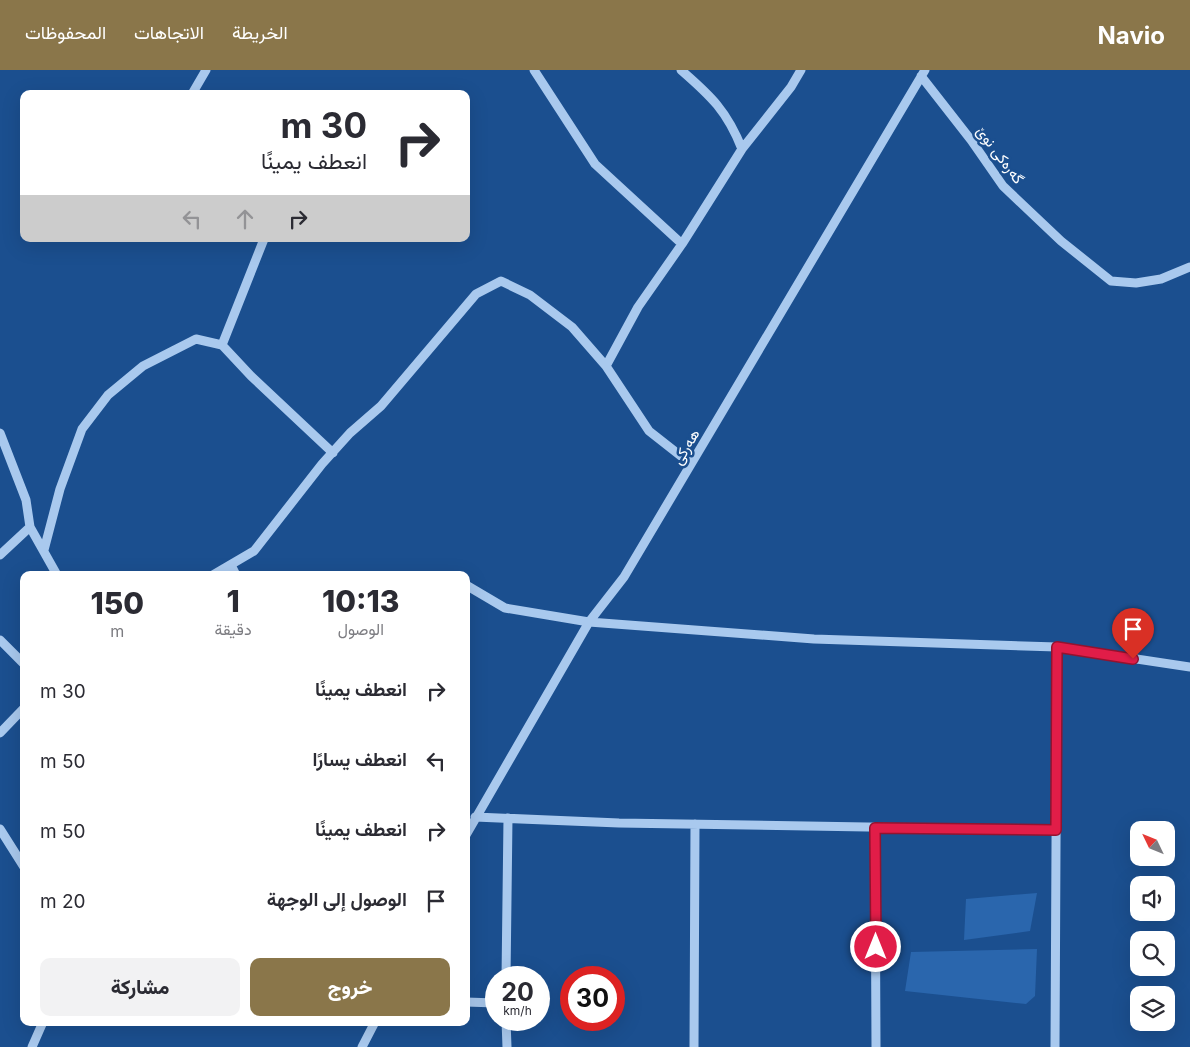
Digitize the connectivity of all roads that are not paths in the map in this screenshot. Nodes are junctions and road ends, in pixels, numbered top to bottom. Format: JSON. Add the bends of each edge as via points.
{"nodes":[{"id":1,"x":206,"y":70,"type":"edge"},
{"id":2,"x":534,"y":70,"type":"edge"},
{"id":3,"x":681,"y":70,"type":"edge"},
{"id":4,"x":801,"y":70,"type":"edge"},
{"id":5,"x":923,"y":73,"type":"edge"},
{"id":6,"x":194,"y":90,"type":"edge"},
{"id":7,"x":742,"y":149,"type":"junction"},
{"id":8,"x":263,"y":242,"type":"edge"},
{"id":9,"x":682,"y":244,"type":"junction"},
{"id":10,"x":1190,"y":268,"type":"edge"},
{"id":11,"x":222,"y":345,"type":"junction"},
{"id":12,"x":606,"y":366,"type":"junction"},
{"id":13,"x":0,"y":433,"type":"edge"},
{"id":14,"x":333,"y":453,"type":"junction"},
{"id":15,"x":691,"y":464,"type":"junction"},
{"id":16,"x":30,"y":527,"type":"junction"},
{"id":17,"x":44,"y":550,"type":"junction"},
{"id":18,"x":0,"y":555,"type":"edge"},
{"id":19,"x":231,"y":565,"type":"junction"},
{"id":20,"x":55,"y":571,"type":"edge"},
{"id":21,"x":220,"y":571,"type":"edge"},
{"id":22,"x":234,"y":571,"type":"edge"},
{"id":23,"x":470,"y":587,"type":"edge"},
{"id":24,"x":589,"y":622,"type":"junction"},
{"id":25,"x":0,"y":640,"type":"edge"},
{"id":26,"x":1057,"y":647,"type":"junction"},
{"id":27,"x":20,"y":660,"type":"edge"},
{"id":28,"x":1190,"y":667,"type":"edge"},
{"id":29,"x":20,"y":712,"type":"edge"},
{"id":30,"x":0,"y":733,"type":"edge"},
{"id":31,"x":475,"y":817,"type":"junction"},
{"id":32,"x":508,"y":818,"type":"junction"},
{"id":33,"x":695,"y":824,"type":"junction"},
{"id":34,"x":470,"y":827,"type":"edge"},
{"id":35,"x":875,"y":828,"type":"junction"},
{"id":36,"x":0,"y":829,"type":"edge"},
{"id":37,"x":1056,"y":830,"type":"junction"},
{"id":38,"x":20,"y":860,"type":"edge"},
{"id":39,"x":506,"y":966,"type":"edge"},
{"id":40,"x":470,"y":1002,"type":"edge"},
{"id":41,"x":485,"y":1003,"type":"edge"},
{"id":42,"x":41,"y":1026,"type":"edge"},
{"id":43,"x":373,"y":1026,"type":"edge"},
{"id":44,"x":506,"y":1031,"type":"edge"},
{"id":45,"x":32,"y":1047,"type":"edge"},
{"id":46,"x":362,"y":1047,"type":"edge"},
{"id":47,"x":507,"y":1047,"type":"edge"},
{"id":48,"x":694,"y":1047,"type":"edge"},
{"id":49,"x":876,"y":1047,"type":"edge"},
{"id":50,"x":1056,"y":1047,"type":"edge"}],
"edges":[{"from":1,"to":6,"type":"street"},
{"from":2,"to":9,"type":"street","via":[[595,164]]},
{"from":3,"to":7,"type":"street","via":[[719,105],[732,123]]},
{"from":4,"to":7,"type":"street"},
{"from":5,"to":10,"type":"street","name":"گەرەكى نوێ","via":[[1003,186],[1061,241],[1110,281],[1136,283],[1161,279]]},
{"from":5,"to":15,"type":"street","name":"هەرکی"},
{"from":7,"to":9,"type":"street"},
{"from":8,"to":11,"type":"street"},
{"from":9,"to":12,"type":"street","via":[[638,306]]},
{"from":11,"to":14,"type":"street"},
{"from":11,"to":17,"type":"street","via":[[196,339],[143,366],[108,395],[82,430],[60,489]]},
{"from":12,"to":14,"type":"street","via":[[572,327],[530,295],[501,281],[476,294],[387,399]]},
{"from":12,"to":15,"type":"street","via":[[649,431]]},
{"from":13,"to":16,"type":"street","via":[[26,500]]},
{"from":14,"to":19,"type":"street","via":[[254,551]]},
{"from":15,"to":24,"type":"street","name":"هەرکی","via":[[624,577]]},
{"from":16,"to":17,"type":"street"},
{"from":16,"to":18,"type":"street"},
{"from":17,"to":20,"type":"street"},
{"from":19,"to":21,"type":"street"},
{"from":19,"to":22,"type":"street"},
{"from":23,"to":24,"type":"street","via":[[505,608]]},
{"from":24,"to":26,"type":"street","via":[[814,639]]},
{"from":24,"to":31,"type":"street","name":"هەرکی"},
{"from":25,"to":27,"type":"street"},
{"from":26,"to":28,"type":"street"},
{"from":26,"to":37,"type":"street"},
{"from":29,"to":30,"type":"street"},
{"from":31,"to":32,"type":"street"},
{"from":31,"to":34,"type":"street","name":"هەرکی"},
{"from":32,"to":33,"type":"street"},
{"from":32,"to":39,"type":"street"},
{"from":33,"to":35,"type":"street"},
{"from":33,"to":48,"type":"street"},
{"from":35,"to":37,"type":"street"},
{"from":35,"to":49,"type":"street"},
{"from":36,"to":38,"type":"street"},
{"from":37,"to":50,"type":"street"},
{"from":40,"to":41,"type":"street"},
{"from":42,"to":45,"type":"street"},
{"from":43,"to":46,"type":"street"},
{"from":44,"to":47,"type":"street"}]}
